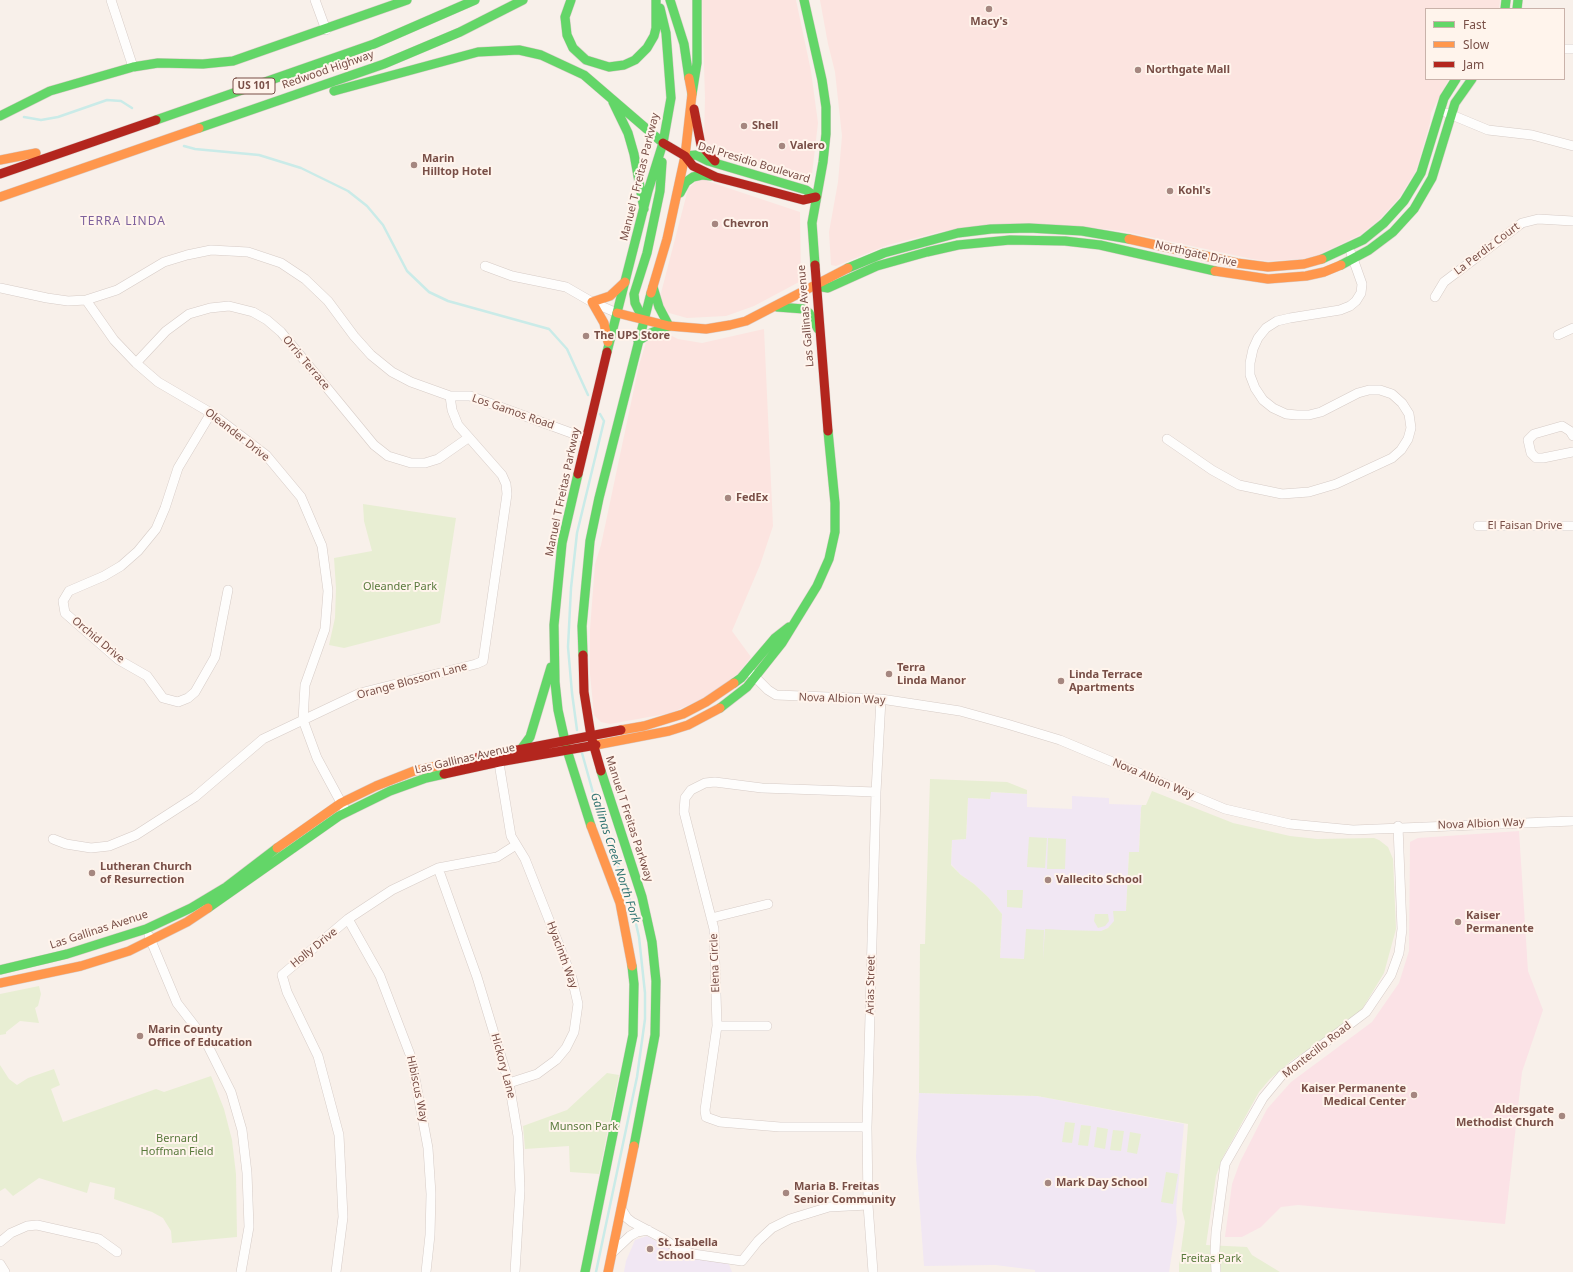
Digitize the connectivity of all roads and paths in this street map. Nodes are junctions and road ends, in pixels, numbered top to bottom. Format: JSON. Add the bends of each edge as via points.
{"nodes":[{"id":1,"x":111,"y":0,"type":"edge"},
{"id":2,"x":314,"y":0,"type":"edge"},
{"id":3,"x":407,"y":0,"type":"edge"},
{"id":4,"x":452,"y":0,"type":"edge"},
{"id":5,"x":475,"y":0,"type":"edge"},
{"id":6,"x":523,"y":0,"type":"edge"},
{"id":7,"x":571,"y":0,"type":"edge"},
{"id":8,"x":657,"y":0,"type":"edge"},
{"id":9,"x":670,"y":0,"type":"edge"},
{"id":10,"x":697,"y":0,"type":"edge"},
{"id":11,"x":804,"y":0,"type":"edge"},
{"id":12,"x":419,"y":26,"type":"junction"},
{"id":13,"x":326,"y":30,"type":"junction"},
{"id":14,"x":134,"y":67,"type":"junction"},
{"id":15,"x":1455,"y":80,"type":"edge"},
{"id":16,"x":1471,"y":80,"type":"edge"},
{"id":17,"x":692,"y":94,"type":"junction"},
{"id":18,"x":612,"y":99,"type":"junction"},
{"id":19,"x":1440,"y":110,"type":"junction"},
{"id":20,"x":1451,"y":114,"type":"junction"},
{"id":21,"x":238,"y":115,"type":"junction"},
{"id":22,"x":0,"y":116,"type":"edge"},
{"id":23,"x":89,"y":143,"type":"junction"},
{"id":24,"x":663,"y":143,"type":"junction"},
{"id":25,"x":1573,"y":146,"type":"edge"},
{"id":26,"x":685,"y":156,"type":"junction"},
{"id":27,"x":0,"y":160,"type":"edge"},
{"id":28,"x":719,"y":164,"type":"junction"},
{"id":29,"x":0,"y":174,"type":"edge"},
{"id":30,"x":716,"y":177,"type":"junction"},
{"id":31,"x":0,"y":197,"type":"edge"},
{"id":32,"x":677,"y":197,"type":"junction"},
{"id":33,"x":816,"y":197,"type":"junction"},
{"id":34,"x":644,"y":209,"type":"junction"},
{"id":35,"x":1573,"y":221,"type":"edge"},
{"id":36,"x":958,"y":233,"type":"junction"},
{"id":37,"x":958,"y":245,"type":"junction"},
{"id":38,"x":1348,"y":248,"type":"junction"},
{"id":39,"x":814,"y":258,"type":"junction"},
{"id":40,"x":1354,"y":259,"type":"junction"},
{"id":41,"x":485,"y":266,"type":"dead end"},
{"id":42,"x":841,"y":271,"type":"junction"},
{"id":43,"x":626,"y":281,"type":"junction"},
{"id":44,"x":653,"y":286,"type":"junction"},
{"id":45,"x":816,"y":286,"type":"junction"},
{"id":46,"x":0,"y":288,"type":"edge"},
{"id":47,"x":1435,"y":297,"type":"dead end"},
{"id":48,"x":86,"y":300,"type":"junction"},
{"id":49,"x":592,"y":302,"type":"junction"},
{"id":50,"x":772,"y":308,"type":"junction"},
{"id":51,"x":618,"y":313,"type":"junction"},
{"id":52,"x":643,"y":319,"type":"junction"},
{"id":53,"x":669,"y":326,"type":"junction"},
{"id":54,"x":1573,"y":328,"type":"edge"},
{"id":55,"x":821,"y":334,"type":"junction"},
{"id":56,"x":1558,"y":335,"type":"dead end"},
{"id":57,"x":638,"y":341,"type":"junction"},
{"id":58,"x":609,"y":345,"type":"junction"},
{"id":59,"x":136,"y":363,"type":"junction"},
{"id":60,"x":450,"y":396,"type":"junction"},
{"id":61,"x":211,"y":413,"type":"junction"},
{"id":62,"x":1573,"y":436,"type":"edge"},
{"id":63,"x":468,"y":438,"type":"junction"},
{"id":64,"x":586,"y":438,"type":"junction"},
{"id":65,"x":1167,"y":439,"type":"dead end"},
{"id":66,"x":1573,"y":452,"type":"edge"},
{"id":67,"x":1478,"y":526,"type":"dead end"},
{"id":68,"x":1573,"y":526,"type":"edge"},
{"id":69,"x":228,"y":590,"type":"dead end"},
{"id":70,"x":794,"y":622,"type":"junction"},
{"id":71,"x":554,"y":658,"type":"junction"},
{"id":72,"x":748,"y":670,"type":"junction"},
{"id":73,"x":755,"y":677,"type":"junction"},
{"id":74,"x":881,"y":699,"type":"junction"},
{"id":75,"x":683,"y":714,"type":"junction"},
{"id":76,"x":303,"y":720,"type":"junction"},
{"id":77,"x":688,"y":725,"type":"junction"},
{"id":78,"x":583,"y":737,"type":"junction"},
{"id":79,"x":565,"y":740,"type":"junction"},
{"id":80,"x":585,"y":747,"type":"junction"},
{"id":81,"x":522,"y":748,"type":"junction"},
{"id":82,"x":567,"y":750,"type":"junction"},
{"id":83,"x":498,"y":753,"type":"junction"},
{"id":84,"x":499,"y":762,"type":"junction"},
{"id":85,"x":876,"y":792,"type":"junction"},
{"id":86,"x":341,"y":803,"type":"junction"},
{"id":87,"x":346,"y":812,"type":"junction"},
{"id":88,"x":1573,"y":821,"type":"edge"},
{"id":89,"x":1398,"y":826,"type":"junction"},
{"id":90,"x":53,"y":839,"type":"dead end"},
{"id":91,"x":516,"y":845,"type":"junction"},
{"id":92,"x":438,"y":868,"type":"junction"},
{"id":93,"x":768,"y":904,"type":"dead end"},
{"id":94,"x":711,"y":918,"type":"junction"},
{"id":95,"x":348,"y":919,"type":"junction"},
{"id":96,"x":146,"y":929,"type":"junction"},
{"id":97,"x":151,"y":940,"type":"junction"},
{"id":98,"x":0,"y":970,"type":"edge"},
{"id":99,"x":0,"y":983,"type":"edge"},
{"id":100,"x":717,"y":1026,"type":"junction"},
{"id":101,"x":767,"y":1026,"type":"dead end"},
{"id":102,"x":509,"y":1083,"type":"junction"},
{"id":103,"x":867,"y":1127,"type":"junction"},
{"id":104,"x":868,"y":1205,"type":"junction"},
{"id":105,"x":622,"y":1210,"type":"junction"},
{"id":106,"x":648,"y":1230,"type":"junction"},
{"id":107,"x":0,"y":1242,"type":"edge"},
{"id":108,"x":117,"y":1252,"type":"dead end"},
{"id":109,"x":613,"y":1252,"type":"junction"},
{"id":110,"x":0,"y":1264,"type":"edge"},
{"id":111,"x":4,"y":1272,"type":"edge"},
{"id":112,"x":241,"y":1272,"type":"edge"},
{"id":113,"x":336,"y":1272,"type":"edge"},
{"id":114,"x":426,"y":1272,"type":"edge"},
{"id":115,"x":516,"y":1272,"type":"edge"},
{"id":116,"x":585,"y":1272,"type":"edge"},
{"id":117,"x":608,"y":1272,"type":"edge"},
{"id":118,"x":873,"y":1272,"type":"edge"},
{"id":119,"x":1216,"y":1272,"type":"edge"}],
"edges":[{"from":1,"to":14,"type":"street"},
{"from":2,"to":13,"type":"street"},
{"from":3,"to":13,"type":"main road"},
{"from":4,"to":12,"type":"main road"},
{"from":5,"to":12,"type":"main road","name":"Redwood Highway","number":"US 101"},
{"from":6,"to":21,"type":"main road","name":"Redwood Highway","number":"US 101","via":[[399,58]]},
{"from":7,"to":8,"type":"main road","via":[[565,18],[569,41],[586,60],[609,67],[635,60],[647,48],[656,28]]},
{"from":8,"to":24,"type":"main road","name":"Manuel T Freitas Parkway","via":[[666,33],[670,75],[670,98]]},
{"from":9,"to":17,"type":"main road","name":"Manuel T Freitas Parkway","via":[[684,44]]},
{"from":10,"to":17,"type":"main road","via":[[697,63]]},
{"from":11,"to":33,"type":"main road","name":"Las Gallinas Avenue","via":[[826,107],[825,148]]},
{"from":12,"to":23,"type":"main road","name":"Redwood Highway","number":"US 101","via":[[345,55]]},
{"from":13,"to":14,"type":"main road","via":[[233,61],[203,64],[158,63]]},
{"from":14,"to":22,"type":"main road","via":[[50,91]]},
{"from":15,"to":19,"type":"main road","name":"Northgate Drive"},
{"from":16,"to":20,"type":"main road","name":"Northgate Drive","via":[[1461,93]]},
{"from":17,"to":26,"type":"main road","name":"Manuel T Freitas Parkway"},
{"from":17,"to":28,"type":"main road","via":[[701,145]]},
{"from":18,"to":21,"type":"main road","name":"Del Presidio Boulevard","via":[[584,75],[558,61],[540,54],[503,50],[466,55],[402,74]]},
{"from":18,"to":24,"type":"main road","name":"Del Presidio Boulevard"},
{"from":18,"to":34,"type":"main road","via":[[628,133]]},
{"from":19,"to":20,"type":"street"},
{"from":19,"to":38,"type":"main road","name":"Northgate Drive","via":[[1428,156],[1413,188],[1384,223]]},
{"from":20,"to":25,"type":"street","via":[[1488,130],[1532,135]]},
{"from":20,"to":40,"type":"main road","name":"Northgate Drive","via":[[1439,160],[1420,199],[1393,232]]},
{"from":21,"to":31,"type":"main road","name":"Redwood Highway","number":"US 101"},
{"from":23,"to":27,"type":"main road"},
{"from":23,"to":29,"type":"main road","name":"Redwood Highway","number":"US 101"},
{"from":24,"to":26,"type":"main road","name":"Del Presidio Boulevard"},
{"from":24,"to":34,"type":"main road","name":"Manuel T Freitas Parkway"},
{"from":24,"to":52,"type":"main road","via":[[660,191],[647,253],[634,294],[636,307]]},
{"from":26,"to":28,"type":"main road","name":"Del Presidio Boulevard","via":[[696,155]]},
{"from":26,"to":30,"type":"main road","name":"Del Presidio Boulevard","via":[[694,166]]},
{"from":26,"to":32,"type":"main road","name":"Manuel T Freitas Parkway"},
{"from":28,"to":33,"type":"main road","name":"Del Presidio Boulevard","via":[[806,190]]},
{"from":30,"to":32,"type":"main road","via":[[693,176]]},
{"from":30,"to":33,"type":"main road","name":"Del Presidio Boulevard","via":[[803,200]]},
{"from":32,"to":44,"type":"main road","name":"Manuel T Freitas Parkway"},
{"from":33,"to":39,"type":"main road","name":"Las Gallinas Avenue","via":[[812,223]]},
{"from":34,"to":43,"type":"main road","name":"Manuel T Freitas Parkway"},
{"from":35,"to":47,"type":"street","name":"La Perdiz Court","via":[[1538,219],[1522,223],[1444,282]]},
{"from":36,"to":37,"type":"main road"},
{"from":36,"to":38,"type":"main road","name":"Northgate Drive","via":[[1009,228],[1082,231],[1121,236],[1236,263],[1268,267],[1304,264]]},
{"from":36,"to":42,"type":"main road","name":"Northgate Drive","via":[[884,253]]},
{"from":37,"to":40,"type":"main road","name":"Northgate Drive","via":[[1010,240],[1081,243],[1234,275],[1268,279],[1324,272]]},
{"from":37,"to":45,"type":"main road","name":"Northgate Drive","via":[[877,266],[828,288]]},
{"from":38,"to":40,"type":"street"},
{"from":39,"to":42,"type":"main road","via":[[820,267]]},
{"from":39,"to":45,"type":"main road","name":"Las Gallinas Avenue"},
{"from":40,"to":65,"type":"street","via":[[1362,284],[1356,301],[1340,310],[1277,321],[1266,328],[1253,349],[1250,375],[1263,400],[1273,408],[1297,416],[1321,412],[1369,390],[1392,394],[1409,414],[1411,428],[1401,450],[1392,458],[1336,484],[1309,492],[1282,494],[1253,489],[1229,480]]},
{"from":41,"to":49,"type":"street","name":"Northgate Drive","via":[[512,276],[566,287]]},
{"from":42,"to":45,"type":"main road","name":"Northgate Drive"},
{"from":43,"to":49,"type":"main road","via":[[610,296]]},
{"from":43,"to":51,"type":"main road","name":"Manuel T Freitas Parkway"},
{"from":44,"to":52,"type":"main road","name":"Manuel T Freitas Parkway"},
{"from":44,"to":53,"type":"main road","via":[[658,307]]},
{"from":45,"to":50,"type":"main road","name":"Northgate Drive"},
{"from":45,"to":55,"type":"main road","name":"Las Gallinas Avenue"},
{"from":46,"to":48,"type":"street","name":"Los Gamos Road","via":[[68,301]]},
{"from":48,"to":59,"type":"street","name":"Oleander Drive","via":[[114,340]]},
{"from":48,"to":60,"type":"street","name":"Los Gamos Road","via":[[117,290],[164,262],[211,250],[248,252],[281,264],[305,279],[328,301],[371,355],[392,372]]},
{"from":49,"to":51,"type":"street","name":"Northgate Drive"},
{"from":49,"to":58,"type":"main road","via":[[604,323]]},
{"from":50,"to":53,"type":"main road","name":"Northgate Drive","via":[[746,321],[730,325],[706,329]]},
{"from":50,"to":55,"type":"main road","via":[[804,309]]},
{"from":51,"to":52,"type":"main road","name":"Northgate Drive"},
{"from":51,"to":57,"type":"main road","via":[[631,326]]},
{"from":51,"to":58,"type":"main road","name":"Manuel T Freitas Parkway"},
{"from":52,"to":53,"type":"main road","name":"Northgate Drive"},
{"from":52,"to":57,"type":"main road","name":"Manuel T Freitas Parkway"},
{"from":53,"to":57,"type":"main road"},
{"from":54,"to":56,"type":"street"},
{"from":55,"to":70,"type":"main road","name":"Las Gallinas Avenue","via":[[835,503],[835,532],[829,559],[817,586]]},
{"from":57,"to":78,"type":"main road","name":"Manuel T Freitas Parkway","via":[[590,541],[584,596]]},
{"from":58,"to":64,"type":"main road","name":"Manuel T Freitas Parkway"},
{"from":59,"to":61,"type":"street","name":"Oleander Drive","via":[[158,382]]},
{"from":59,"to":63,"type":"street","name":"Orris Terrace","via":[[166,331],[189,314],[229,306],[253,312],[281,332],[374,445],[388,456],[411,463],[425,463],[438,459]]},
{"from":60,"to":63,"type":"street","name":"Orange Blossom Lane","via":[[456,420]]},
{"from":60,"to":64,"type":"street","name":"Los Gamos Road","via":[[470,396]]},
{"from":61,"to":69,"type":"street","name":"Orchid Drive","via":[[178,468],[156,528],[138,551],[110,573],[69,591],[63,601],[65,612],[119,660],[147,676],[163,698],[178,702],[194,692],[215,657]]},
{"from":61,"to":76,"type":"street","name":"Oleander Drive","via":[[266,455],[301,497],[322,546],[328,591],[325,629],[306,685]]},
{"from":62,"to":66,"type":"street","via":[[1562,426],[1534,434],[1528,440],[1531,453],[1536,458]]},
{"from":63,"to":76,"type":"street","name":"Orange Blossom Lane","via":[[502,476],[507,494],[483,661],[360,693]]},
{"from":64,"to":71,"type":"main road","name":"Manuel T Freitas Parkway","via":[[562,543]]},
{"from":67,"to":68,"type":"street","name":"El Faisan Drive"},
{"from":70,"to":72,"type":"main road","name":"Las Gallinas Avenue","via":[[775,638]]},
{"from":70,"to":73,"type":"main road","name":"Las Gallinas Avenue","via":[[782,643]]},
{"from":71,"to":79,"type":"main road","name":"Manuel T Freitas Parkway","via":[[558,710]]},
{"from":71,"to":81,"type":"main road","via":[[530,737]]},
{"from":72,"to":73,"type":"street","name":"Nova Albion Way"},
{"from":72,"to":75,"type":"main road","name":"Las Gallinas Avenue","via":[[726,690]]},
{"from":73,"to":74,"type":"street","name":"Nova Albion Way","via":[[776,695]]},
{"from":73,"to":77,"type":"main road","name":"Las Gallinas Avenue","via":[[721,708]]},
{"from":74,"to":85,"type":"street","name":"Arias Street"},
{"from":74,"to":89,"type":"street","name":"Nova Albion Way","via":[[960,711],[1060,740],[1233,810],[1298,825],[1345,830]]},
{"from":75,"to":77,"type":"main road"},
{"from":75,"to":78,"type":"main road","name":"Las Gallinas Avenue","via":[[644,726]]},
{"from":76,"to":86,"type":"street","name":"Oleander Drive","via":[[317,758]]},
{"from":76,"to":90,"type":"street","name":"Orange Blossom Lane","via":[[263,740],[195,797],[136,835],[109,846],[91,848]]},
{"from":77,"to":80,"type":"main road","name":"Las Gallinas Avenue","via":[[651,735]]},
{"from":78,"to":79,"type":"main road","name":"Las Gallinas Avenue"},
{"from":78,"to":80,"type":"main road","name":"Manuel T Freitas Parkway"},
{"from":79,"to":81,"type":"main road","name":"Las Gallinas Avenue"},
{"from":79,"to":82,"type":"main road","name":"Manuel T Freitas Parkway"},
{"from":80,"to":82,"type":"main road","name":"Las Gallinas Avenue"},
{"from":80,"to":105,"type":"main road","name":"Manuel T Freitas Parkway","via":[[642,897],[652,942],[656,981],[655,1035]]},
{"from":81,"to":83,"type":"main road","name":"Las Gallinas Avenue"},
{"from":82,"to":84,"type":"main road","name":"Las Gallinas Avenue"},
{"from":82,"to":116,"type":"main road","name":"Manuel T Freitas Parkway","via":[[584,807],[620,902],[634,984],[633,1035]]},
{"from":83,"to":84,"type":"street"},
{"from":83,"to":86,"type":"main road","name":"Las Gallinas Avenue","via":[[414,771]]},
{"from":84,"to":87,"type":"main road","name":"Las Gallinas Avenue","via":[[426,778],[390,790]]},
{"from":84,"to":91,"type":"street","via":[[511,836]]},
{"from":85,"to":94,"type":"street","name":"Elena Circle","via":[[762,788],[715,782],[705,783],[691,790],[685,798],[684,812]]},
{"from":85,"to":103,"type":"street","name":"Arias Street"},
{"from":86,"to":87,"type":"street","name":"Oleander Drive"},
{"from":86,"to":96,"type":"main road","name":"Las Gallinas Avenue","via":[[226,887],[191,908]]},
{"from":87,"to":97,"type":"main road","name":"Las Gallinas Avenue","via":[[235,891],[187,922]]},
{"from":88,"to":89,"type":"street","name":"Nova Albion Way"},
{"from":89,"to":119,"type":"street","name":"Montecillo Road","via":[[1402,929],[1399,953],[1390,975],[1366,1012],[1282,1076],[1263,1098],[1226,1164],[1216,1232]]},
{"from":91,"to":92,"type":"street","name":"Holly Drive","via":[[497,857]]},
{"from":91,"to":102,"type":"street","name":"Hyacinth Way","via":[[525,859],[569,971],[578,1004],[574,1032],[556,1060],[537,1074]]},
{"from":92,"to":95,"type":"street","name":"Holly Drive","via":[[392,890]]},
{"from":92,"to":102,"type":"street","name":"Hickory Lane","via":[[477,977]]},
{"from":93,"to":94,"type":"street"},
{"from":94,"to":100,"type":"street","name":"Elena Circle","via":[[714,929]]},
{"from":95,"to":113,"type":"street","name":"Holly Drive","via":[[282,975],[287,992],[318,1056],[339,1135],[343,1217]]},
{"from":95,"to":114,"type":"street","name":"Hibiscus Way","via":[[380,976],[411,1057],[428,1148],[431,1194]]},
{"from":96,"to":97,"type":"street"},
{"from":96,"to":98,"type":"main road","name":"Las Gallinas Avenue","via":[[67,954]]},
{"from":97,"to":99,"type":"main road","name":"Las Gallinas Avenue","via":[[129,951],[81,966]]},
{"from":97,"to":112,"type":"street","via":[[177,1003],[204,1038],[231,1092],[242,1130],[249,1226]]},
{"from":100,"to":101,"type":"street"},
{"from":100,"to":103,"type":"street","name":"Elena Circle","via":[[706,1117],[720,1122],[780,1127]]},
{"from":102,"to":115,"type":"street","name":"Hickory Lane","via":[[518,1136],[520,1190]]},
{"from":103,"to":104,"type":"street","name":"Arias Street"},
{"from":104,"to":106,"type":"street","via":[[829,1207],[790,1219],[772,1228],[742,1261],[693,1254],[676,1248]]},
{"from":104,"to":118,"type":"street","name":"Arias Street"},
{"from":105,"to":106,"type":"street","via":[[627,1218]]},
{"from":105,"to":109,"type":"main road","name":"Manuel T Freitas Parkway"},
{"from":106,"to":109,"type":"street","via":[[630,1236]]},
{"from":107,"to":108,"type":"street","via":[[11,1233],[37,1225],[99,1239]]},
{"from":109,"to":117,"type":"main road","name":"Manuel T Freitas Parkway"},
{"from":110,"to":111,"type":"street"}]}
